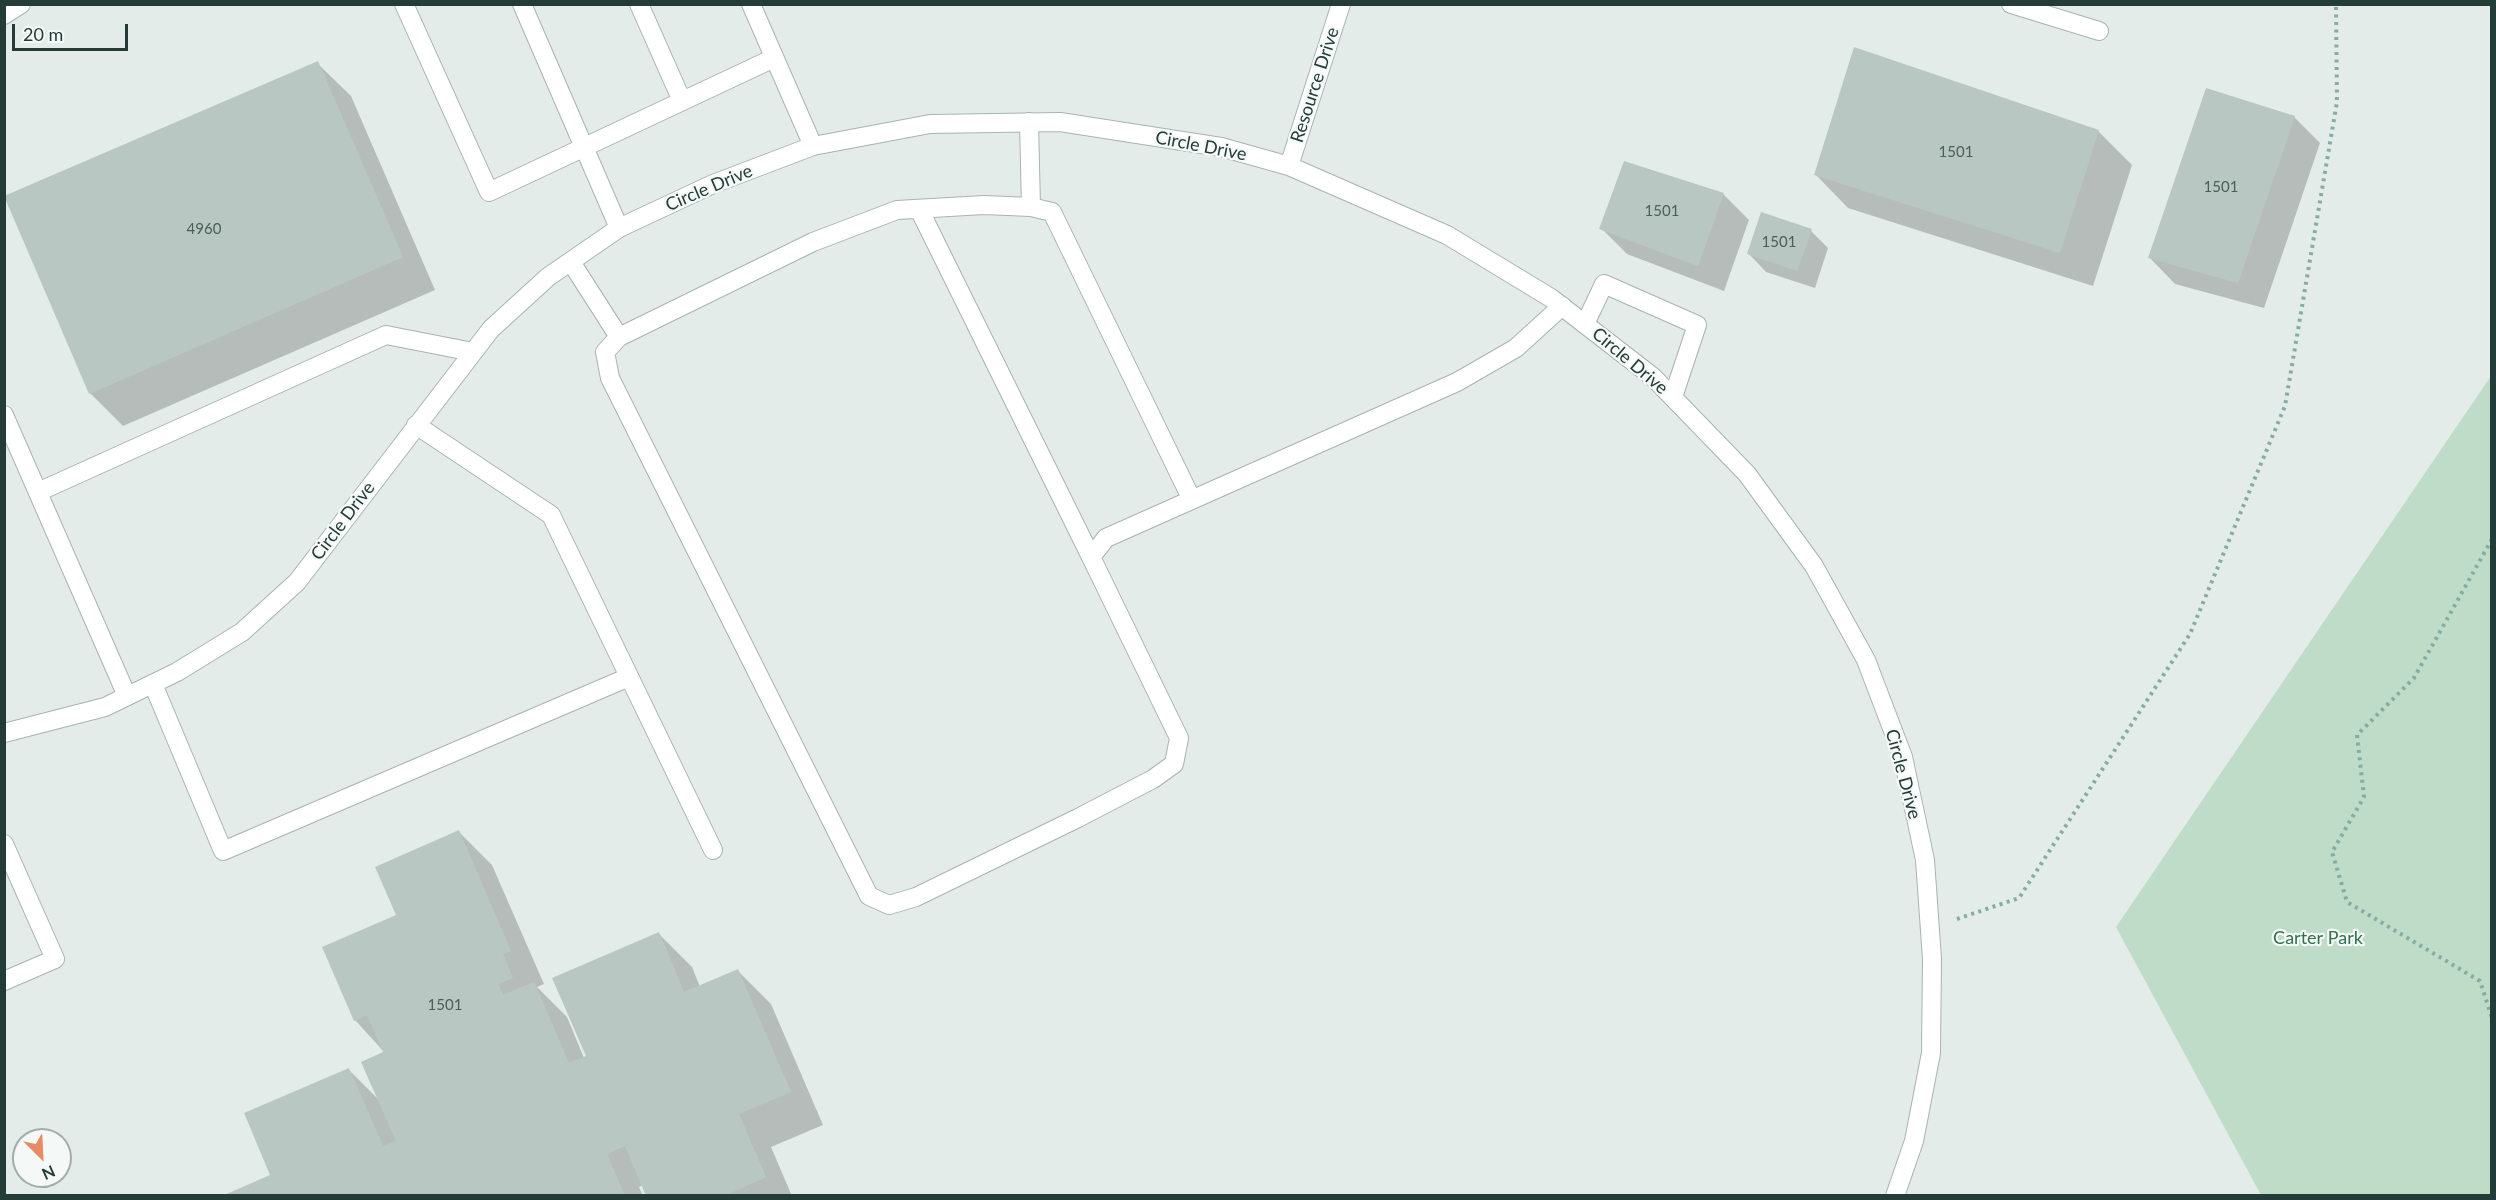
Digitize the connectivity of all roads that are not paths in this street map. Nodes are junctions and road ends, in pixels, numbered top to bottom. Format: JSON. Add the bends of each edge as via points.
{"nodes":[{"id":1,"x":21,"y":4,"type":"edge"},
{"id":2,"x":404,"y":4,"type":"edge"},
{"id":3,"x":522,"y":4,"type":"edge"},
{"id":4,"x":639,"y":4,"type":"edge"},
{"id":5,"x":751,"y":4,"type":"edge"},
{"id":6,"x":1341,"y":4,"type":"edge"},
{"id":7,"x":2012,"y":4,"type":"edge"},
{"id":8,"x":4,"y":15,"type":"edge"},
{"id":9,"x":2099,"y":31,"type":"dead end"},
{"id":10,"x":774,"y":57,"type":"junction"},
{"id":11,"x":682,"y":101,"type":"junction"},
{"id":12,"x":1029,"y":122,"type":"junction"},
{"id":13,"x":813,"y":146,"type":"junction"},
{"id":14,"x":584,"y":147,"type":"junction"},
{"id":15,"x":1289,"y":166,"type":"junction"},
{"id":16,"x":1031,"y":207,"type":"junction"},
{"id":17,"x":919,"y":209,"type":"junction"},
{"id":18,"x":619,"y":228,"type":"junction"},
{"id":19,"x":571,"y":262,"type":"junction"},
{"id":20,"x":1562,"y":306,"type":"junction"},
{"id":21,"x":1585,"y":324,"type":"junction"},
{"id":22,"x":619,"y":337,"type":"junction"},
{"id":23,"x":473,"y":352,"type":"junction"},
{"id":24,"x":1673,"y":397,"type":"junction"},
{"id":25,"x":4,"y":415,"type":"edge"},
{"id":26,"x":416,"y":425,"type":"junction"},
{"id":27,"x":38,"y":492,"type":"junction"},
{"id":28,"x":1192,"y":500,"type":"junction"},
{"id":29,"x":1091,"y":556,"type":"junction"},
{"id":30,"x":629,"y":677,"type":"junction"},
{"id":31,"x":153,"y":684,"type":"junction"},
{"id":32,"x":127,"y":696,"type":"junction"},
{"id":33,"x":4,"y":733,"type":"edge"},
{"id":34,"x":4,"y":844,"type":"edge"},
{"id":35,"x":713,"y":850,"type":"dead end"},
{"id":36,"x":4,"y":981,"type":"edge"},
{"id":37,"x":1895,"y":1196,"type":"edge"}],
"edges":[{"from":1,"to":8,"type":"street"},
{"from":2,"to":14,"type":"street","via":[[489,192]]},
{"from":3,"to":14,"type":"street"},
{"from":4,"to":11,"type":"street"},
{"from":5,"to":10,"type":"street"},
{"from":6,"to":15,"type":"street","name":"Resource Drive"},
{"from":7,"to":9,"type":"street"},
{"from":10,"to":11,"type":"street"},
{"from":10,"to":13,"type":"street"},
{"from":11,"to":14,"type":"street"},
{"from":12,"to":13,"type":"street","name":"Circle Drive","via":[[930,124]]},
{"from":12,"to":15,"type":"street","name":"Circle Drive","via":[[1060,122],[1221,147]]},
{"from":12,"to":16,"type":"street"},
{"from":13,"to":18,"type":"street","name":"Circle Drive","via":[[713,184]]},
{"from":14,"to":18,"type":"street"},
{"from":15,"to":20,"type":"street","name":"Circle Drive","via":[[1447,235]]},
{"from":16,"to":17,"type":"street"},
{"from":16,"to":28,"type":"street","via":[[1052,212],[1064,233]]},
{"from":17,"to":22,"type":"street","via":[[897,210],[813,242]]},
{"from":17,"to":29,"type":"street"},
{"from":18,"to":19,"type":"street","name":"Circle Drive"},
{"from":19,"to":22,"type":"street"},
{"from":19,"to":23,"type":"street","name":"Circle Drive","via":[[548,277],[491,329]]},
{"from":20,"to":21,"type":"street","name":"Circle Drive"},
{"from":20,"to":28,"type":"street","via":[[1515,348],[1457,382]]},
{"from":21,"to":24,"type":"street","name":"Circle Drive"},
{"from":21,"to":24,"type":"street","via":[[1604,284],[1697,326]]},
{"from":22,"to":29,"type":"street","via":[[605,352],[610,378],[869,896],[889,905],[916,897],[1068,823],[1174,764],[1179,738]]},
{"from":23,"to":26,"type":"street","name":"Circle Drive"},
{"from":23,"to":27,"type":"street","via":[[386,335]]},
{"from":24,"to":37,"type":"street","name":"Circle Drive","via":[[1754,483],[1814,566],[1866,660],[1903,757],[1925,860],[1931,1053],[1914,1141]]},
{"from":25,"to":27,"type":"street"},
{"from":26,"to":30,"type":"street","via":[[551,515]]},
{"from":26,"to":31,"type":"street","name":"Circle Drive","via":[[297,582],[242,632]]},
{"from":27,"to":32,"type":"street"},
{"from":28,"to":29,"type":"street","via":[[1106,538]]},
{"from":30,"to":31,"type":"street","via":[[223,850]]},
{"from":30,"to":35,"type":"street"},
{"from":31,"to":32,"type":"street","name":"Circle Drive"},
{"from":32,"to":33,"type":"street","name":"Circle Drive","via":[[105,707]]},
{"from":34,"to":36,"type":"street","via":[[55,958]]}]}
